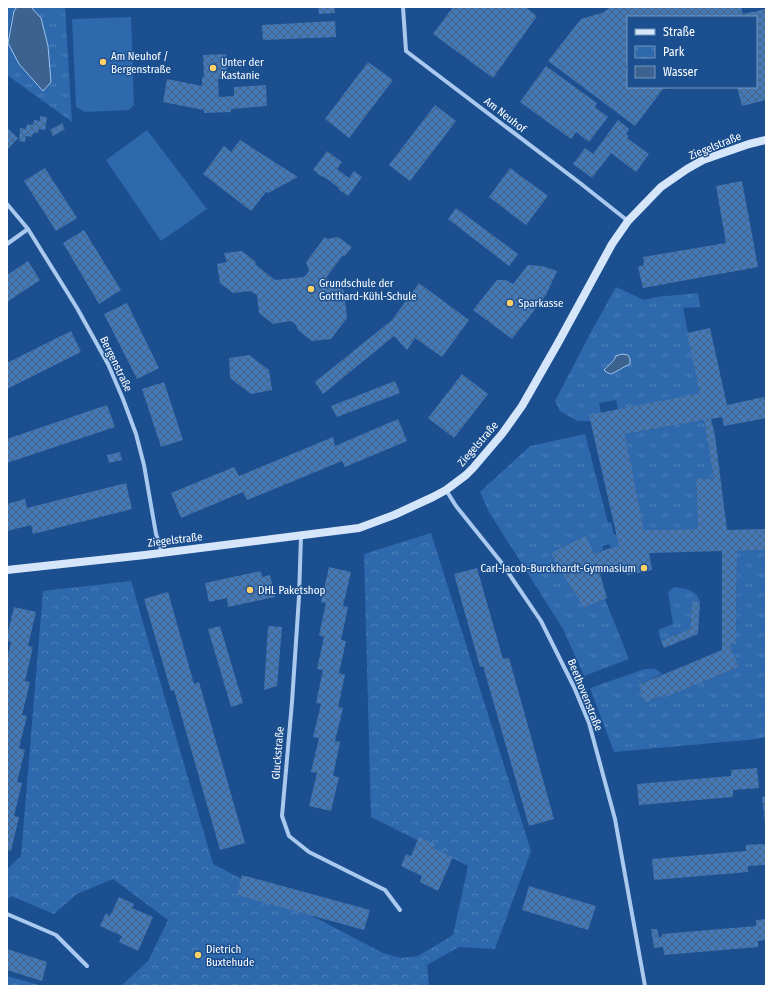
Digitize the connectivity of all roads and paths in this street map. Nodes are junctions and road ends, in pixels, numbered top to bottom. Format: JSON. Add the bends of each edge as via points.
{"nodes":[{"id":1,"x":403,"y":7,"type":"edge"},
{"id":2,"x":766,"y":140,"type":"edge"},
{"id":3,"x":7,"y":204,"type":"edge"},
{"id":4,"x":628,"y":221,"type":"junction"},
{"id":5,"x":28,"y":229,"type":"junction"},
{"id":6,"x":7,"y":244,"type":"edge"},
{"id":7,"x":446,"y":490,"type":"junction"},
{"id":8,"x":301,"y":535,"type":"junction"},
{"id":9,"x":162,"y":552,"type":"junction"},
{"id":10,"x":7,"y":570,"type":"edge"},
{"id":11,"x":400,"y":910,"type":"dead end"},
{"id":12,"x":7,"y":914,"type":"edge"},
{"id":13,"x":87,"y":966,"type":"dead end"},
{"id":14,"x":645,"y":986,"type":"edge"}],
"edges":[{"from":1,"to":4,"type":"street","name":"Am Neuhof","via":[[406,51]]},
{"from":2,"to":4,"type":"main road","name":"Ziegelstraße","via":[[708,158],[687,170],[661,187]]},
{"from":3,"to":5,"type":"street","name":"Bergenstraße"},
{"from":4,"to":7,"type":"main road","name":"Ziegelstraße","via":[[612,244],[522,406],[473,468]]},
{"from":5,"to":6,"type":"street"},
{"from":5,"to":9,"type":"street","name":"Bergenstraße","via":[[78,308],[108,364],[123,399],[144,465],[156,534]]},
{"from":7,"to":8,"type":"main road","name":"Ziegelstraße","via":[[394,515],[359,528]]},
{"from":7,"to":14,"type":"street","name":"Beethovenstraße","via":[[542,621],[589,723],[616,819]]},
{"from":8,"to":9,"type":"main road","name":"Ziegelstraße"},
{"from":8,"to":11,"type":"street","name":"Gluckstraße","via":[[298,612],[282,816],[289,836],[294,840],[310,852],[385,890]]},
{"from":9,"to":10,"type":"main road","name":"Ziegelstraße"},
{"from":12,"to":13,"type":"street","via":[[56,935]]}]}
